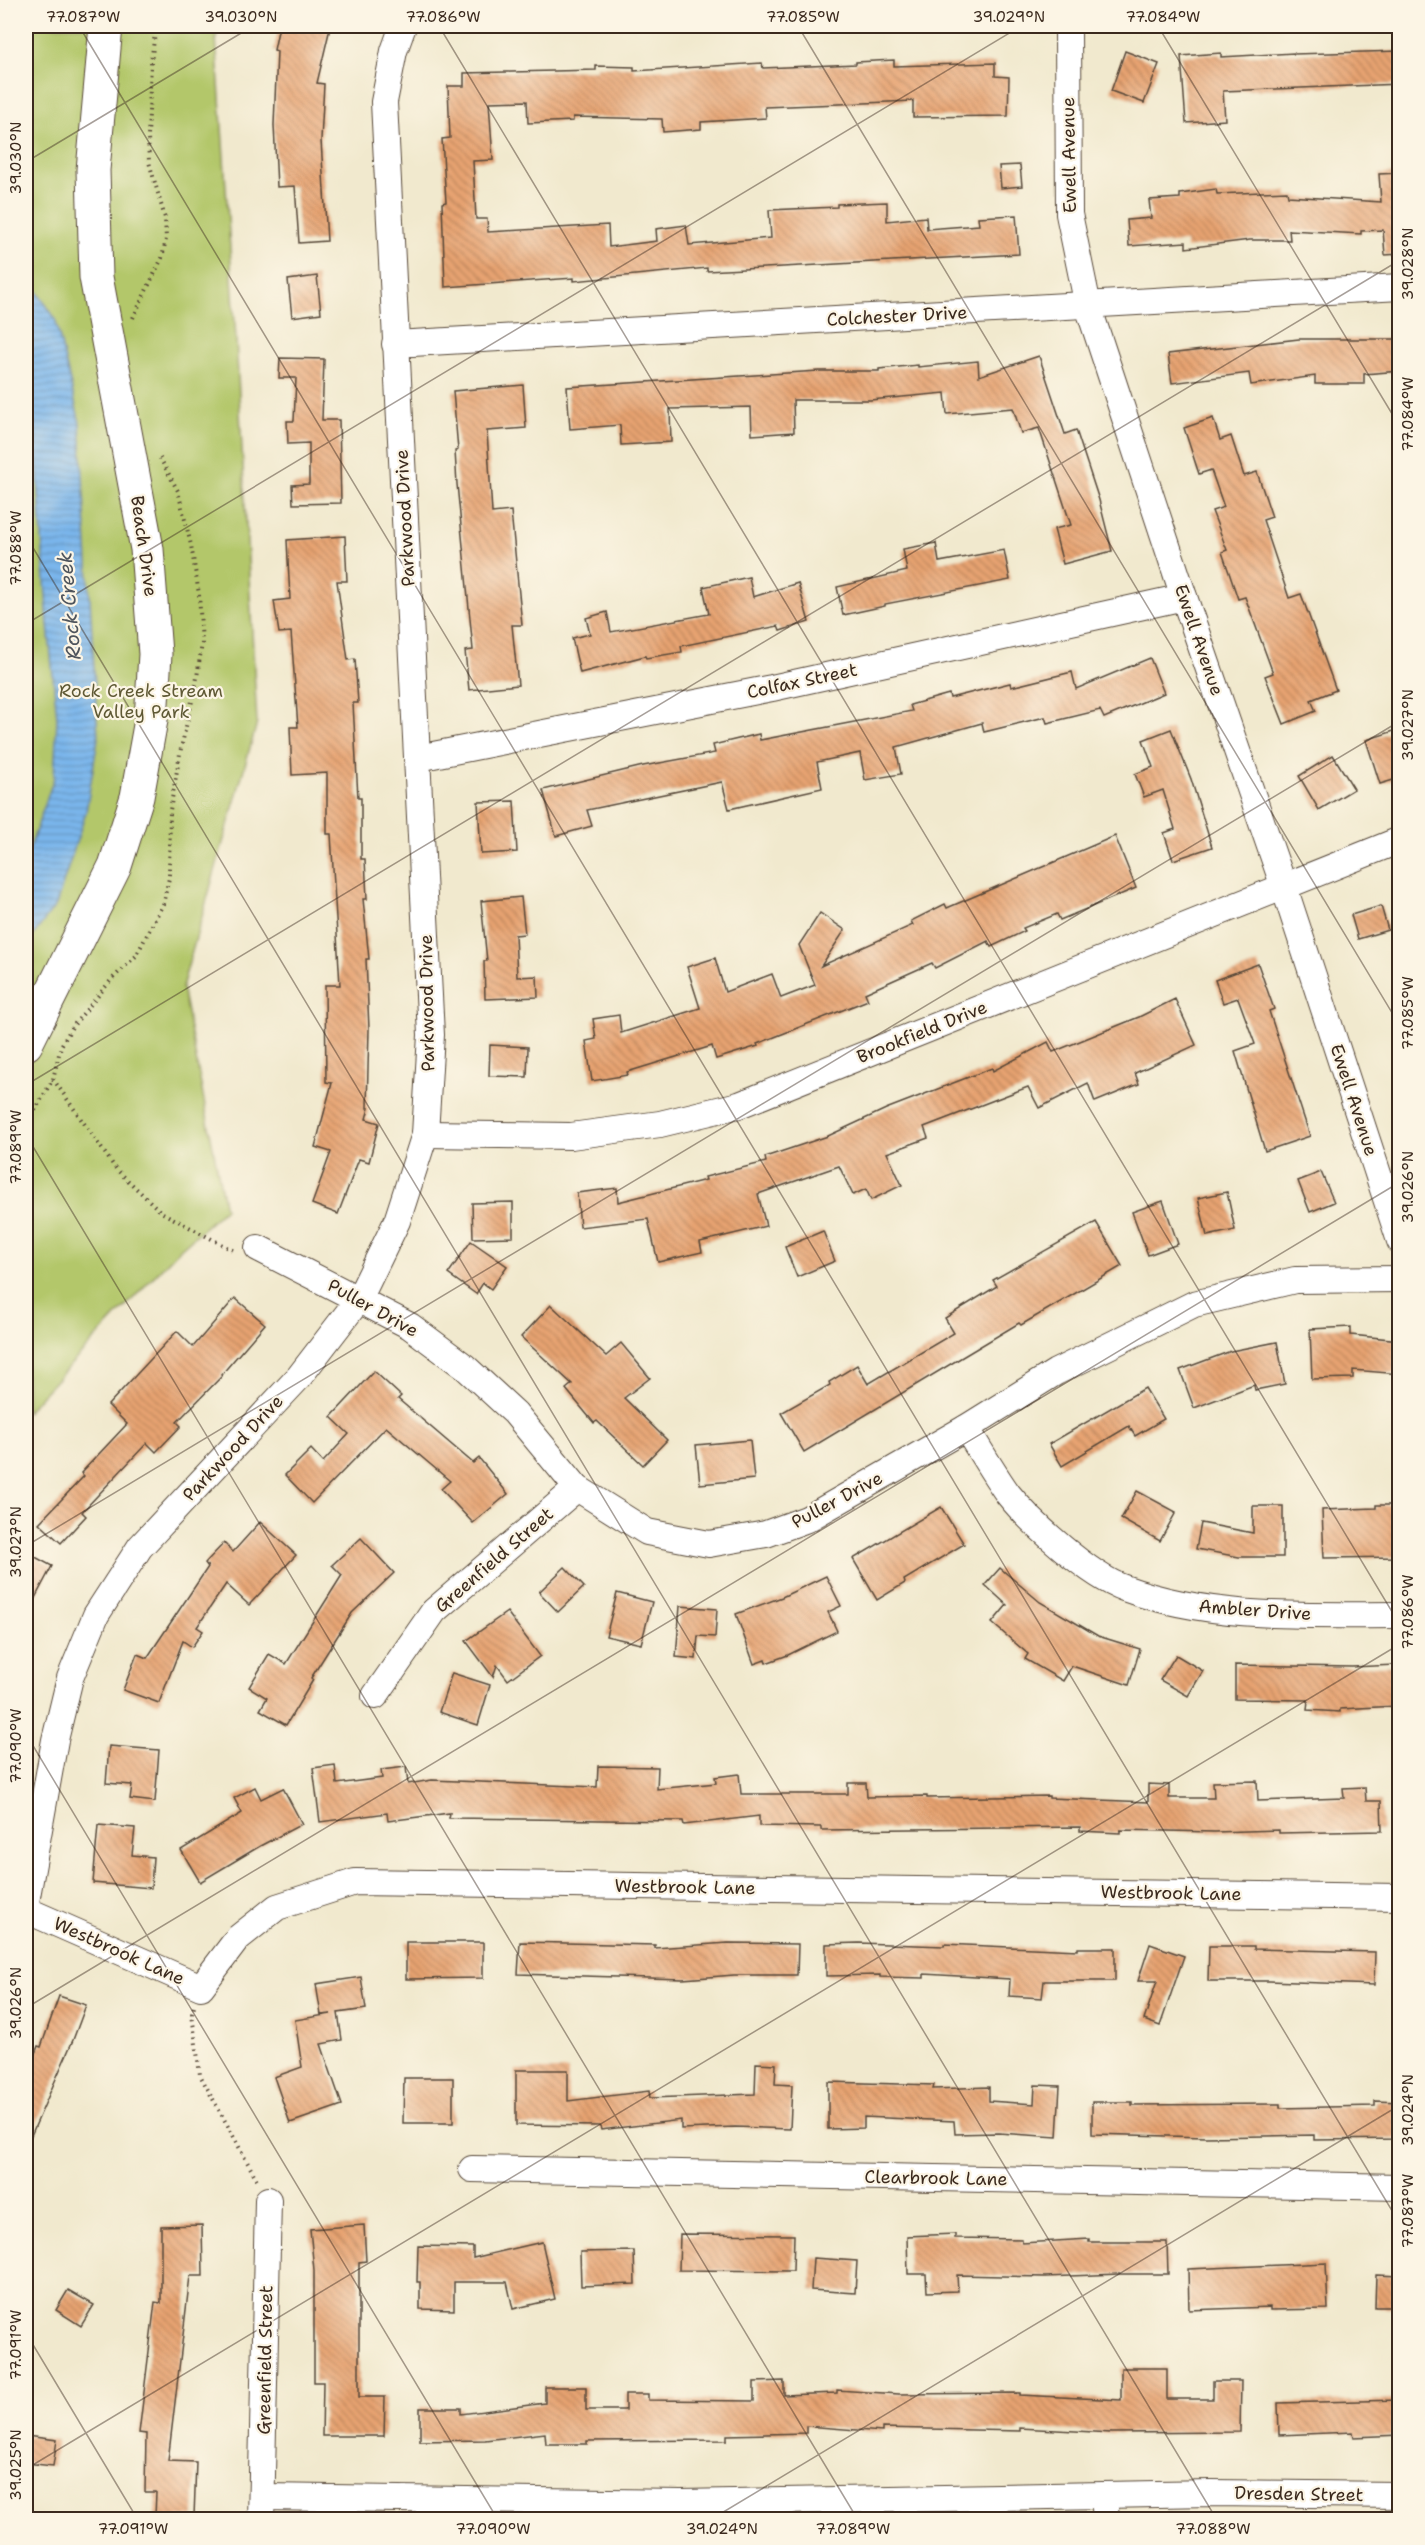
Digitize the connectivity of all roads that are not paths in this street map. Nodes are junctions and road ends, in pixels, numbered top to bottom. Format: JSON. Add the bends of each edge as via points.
{"nodes":[{"id":1,"x":106,"y":26,"type":"edge"},
{"id":2,"x":403,"y":26,"type":"edge"},
{"id":3,"x":1068,"y":26,"type":"edge"},
{"id":4,"x":1400,"y":287,"type":"edge"},
{"id":5,"x":1088,"y":306,"type":"junction"},
{"id":6,"x":395,"y":344,"type":"junction"},
{"id":7,"x":1184,"y":597,"type":"junction"},
{"id":8,"x":418,"y":758,"type":"junction"},
{"id":9,"x":1400,"y":840,"type":"edge"},
{"id":10,"x":1284,"y":887,"type":"junction"},
{"id":11,"x":26,"y":1044,"type":"edge"},
{"id":12,"x":424,"y":1134,"type":"junction"},
{"id":13,"x":1400,"y":1241,"type":"edge"},
{"id":14,"x":249,"y":1251,"type":"road end"},
{"id":15,"x":1400,"y":1279,"type":"edge"},
{"id":16,"x":359,"y":1299,"type":"junction"},
{"id":17,"x":966,"y":1428,"type":"junction"},
{"id":18,"x":577,"y":1488,"type":"junction"},
{"id":19,"x":1400,"y":1615,"type":"edge"},
{"id":20,"x":375,"y":1696,"type":"dead end"},
{"id":21,"x":1400,"y":1897,"type":"edge"},
{"id":22,"x":26,"y":1902,"type":"edge"},
{"id":23,"x":26,"y":1910,"type":"edge"},
{"id":24,"x":472,"y":2169,"type":"dead end"},
{"id":25,"x":1400,"y":2187,"type":"edge"},
{"id":26,"x":268,"y":2200,"type":"road end"},
{"id":27,"x":1400,"y":2495,"type":"edge"},
{"id":28,"x":262,"y":2508,"type":"edge"},
{"id":29,"x":1105,"y":2508,"type":"edge"}],
"edges":[{"from":1,"to":11,"type":"street","name":"Beach Drive","via":[[93,170],[96,277],[147,549],[155,654],[151,720],[137,797],[115,866]]},
{"from":2,"to":6,"type":"street","name":"Parkwood Drive","via":[[384,102]]},
{"from":3,"to":5,"type":"street","name":"Ewell Avenue","via":[[1069,214]]},
{"from":4,"to":5,"type":"street","name":"Colchester Drive"},
{"from":5,"to":6,"type":"street","name":"Colchester Drive"},
{"from":5,"to":7,"type":"street","name":"Ewell Avenue"},
{"from":6,"to":8,"type":"street","name":"Parkwood Drive"},
{"from":7,"to":8,"type":"street","name":"Colfax Street","via":[[772,688]]},
{"from":7,"to":10,"type":"street","name":"Ewell Avenue"},
{"from":8,"to":12,"type":"street","name":"Parkwood Drive","via":[[431,1035]]},
{"from":9,"to":10,"type":"street","name":"Brookfield Drive"},
{"from":10,"to":12,"type":"street","name":"Brookfield Drive","via":[[739,1105],[660,1125],[571,1136]]},
{"from":10,"to":13,"type":"street","name":"Ewell Avenue"},
{"from":12,"to":16,"type":"street","name":"Parkwood Drive","via":[[397,1221]]},
{"from":14,"to":16,"type":"street","name":"Puller Drive"},
{"from":15,"to":17,"type":"street","name":"Puller Drive","via":[[1295,1280],[1194,1304],[1056,1372]]},
{"from":16,"to":18,"type":"street","name":"Puller Drive","via":[[411,1326],[465,1367],[515,1413]]},
{"from":16,"to":22,"type":"street","name":"Parkwood Drive","via":[[299,1377],[140,1546],[96,1615],[68,1688],[55,1740]]},
{"from":17,"to":18,"type":"street","name":"Puller Drive","via":[[807,1519],[766,1534],[709,1544],[647,1532]]},
{"from":17,"to":19,"type":"street","name":"Ambler Drive","via":[[1009,1494],[1071,1556],[1122,1588],[1207,1609],[1271,1615]]},
{"from":18,"to":20,"type":"street","name":"Greenfield Street","via":[[434,1611]]},
{"from":21,"to":23,"type":"street","name":"Westbrook Lane","via":[[355,1882],[277,1907],[238,1938],[201,1987]]},
{"from":24,"to":25,"type":"street","name":"Clearbrook Lane"},
{"from":26,"to":28,"type":"street","name":"Greenfield Street"},
{"from":27,"to":29,"type":"street","name":"Dresden Street","via":[[1210,2493]]},
{"from":28,"to":29,"type":"street","name":"Dresden Street","via":[[681,2503]]}]}
